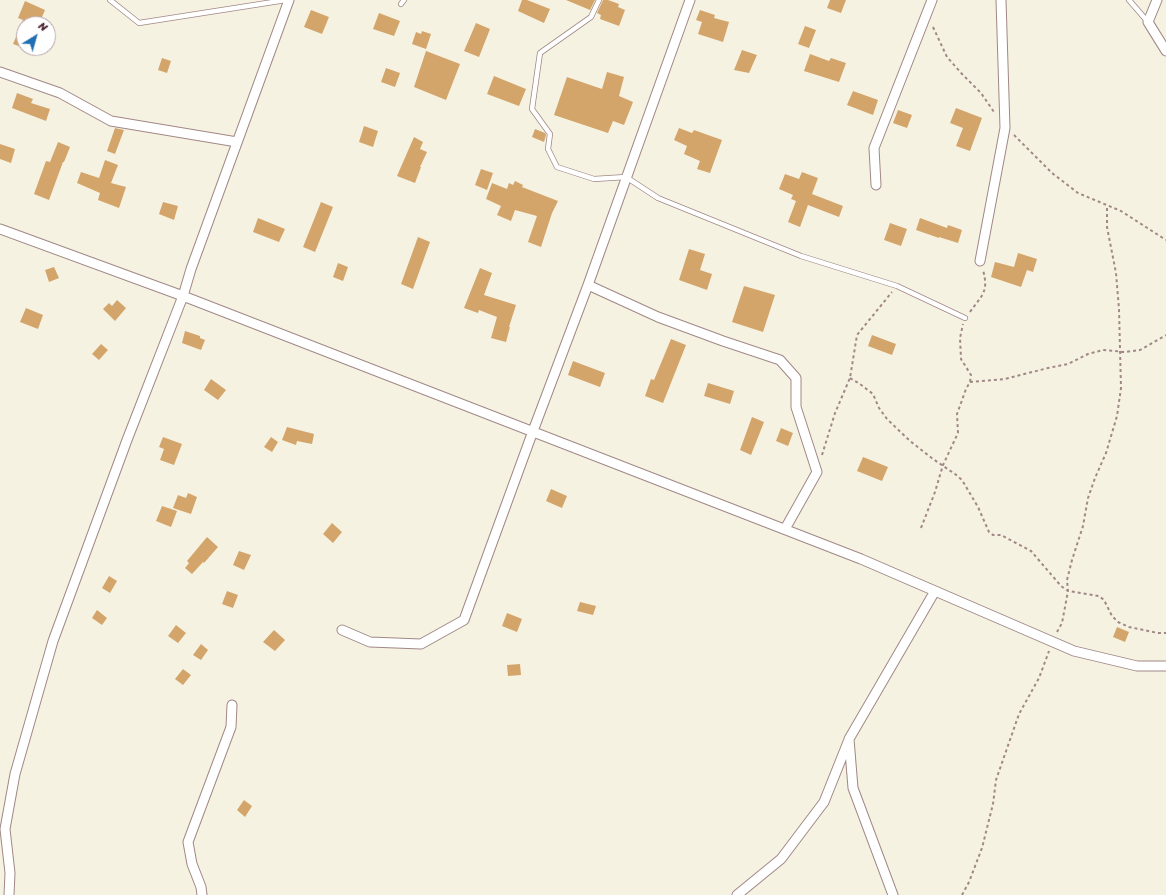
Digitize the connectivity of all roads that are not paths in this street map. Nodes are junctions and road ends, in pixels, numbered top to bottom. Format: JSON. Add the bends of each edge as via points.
{"nodes":[{"id":1,"x":110,"y":0,"type":"edge"},
{"id":2,"x":287,"y":0,"type":"edge"},
{"id":3,"x":599,"y":0,"type":"edge"},
{"id":4,"x":690,"y":0,"type":"edge"},
{"id":5,"x":932,"y":0,"type":"edge"},
{"id":6,"x":1001,"y":0,"type":"edge"},
{"id":7,"x":1129,"y":0,"type":"edge"},
{"id":8,"x":1157,"y":0,"type":"edge"},
{"id":9,"x":1148,"y":22,"type":"junction"},
{"id":10,"x":1166,"y":51,"type":"edge"},
{"id":11,"x":0,"y":72,"type":"edge"},
{"id":12,"x":237,"y":142,"type":"junction"},
{"id":13,"x":626,"y":177,"type":"junction"},
{"id":14,"x":876,"y":185,"type":"dead end"},
{"id":15,"x":0,"y":229,"type":"edge"},
{"id":16,"x":980,"y":261,"type":"road end"},
{"id":17,"x":588,"y":285,"type":"junction"},
{"id":18,"x":182,"y":296,"type":"junction"},
{"id":19,"x":965,"y":318,"type":"road end"},
{"id":20,"x":533,"y":431,"type":"junction"},
{"id":21,"x":785,"y":529,"type":"junction"},
{"id":22,"x":935,"y":591,"type":"junction"},
{"id":23,"x":342,"y":630,"type":"dead end"},
{"id":24,"x":1166,"y":666,"type":"edge"},
{"id":25,"x":232,"y":705,"type":"dead end"},
{"id":26,"x":849,"y":739,"type":"junction"},
{"id":27,"x":9,"y":895,"type":"edge"},
{"id":28,"x":202,"y":895,"type":"edge"},
{"id":29,"x":737,"y":895,"type":"edge"},
{"id":30,"x":893,"y":895,"type":"edge"}],
"edges":[{"from":1,"to":2,"type":"lane","via":[[139,23]]},
{"from":2,"to":12,"type":"street"},
{"from":3,"to":13,"type":"lane","via":[[591,17],[540,53],[532,110],[550,134],[548,149],[557,167],[594,179]]},
{"from":4,"to":13,"type":"street"},
{"from":5,"to":14,"type":"street","via":[[874,148]]},
{"from":6,"to":16,"type":"street","via":[[1005,128]]},
{"from":7,"to":9,"type":"lane"},
{"from":8,"to":9,"type":"street"},
{"from":9,"to":10,"type":"street"},
{"from":11,"to":12,"type":"street","via":[[60,92],[111,121]]},
{"from":12,"to":18,"type":"street"},
{"from":13,"to":17,"type":"street"},
{"from":13,"to":19,"type":"lane","via":[[658,198],[801,256],[897,286]]},
{"from":15,"to":18,"type":"street"},
{"from":17,"to":20,"type":"street"},
{"from":17,"to":21,"type":"street","via":[[658,317],[780,360],[796,378],[796,407],[817,472]]},
{"from":18,"to":20,"type":"street"},
{"from":18,"to":27,"type":"street","via":[[53,641],[15,774],[5,828],[10,873]]},
{"from":20,"to":21,"type":"street"},
{"from":20,"to":23,"type":"street","via":[[464,620],[421,644],[370,642]]},
{"from":21,"to":22,"type":"street"},
{"from":22,"to":24,"type":"street","via":[[1074,651],[1138,666]]},
{"from":22,"to":26,"type":"street"},
{"from":25,"to":28,"type":"street","via":[[232,727],[188,842]]},
{"from":26,"to":29,"type":"street","via":[[824,802],[781,859]]},
{"from":26,"to":30,"type":"street","via":[[853,788]]}]}
